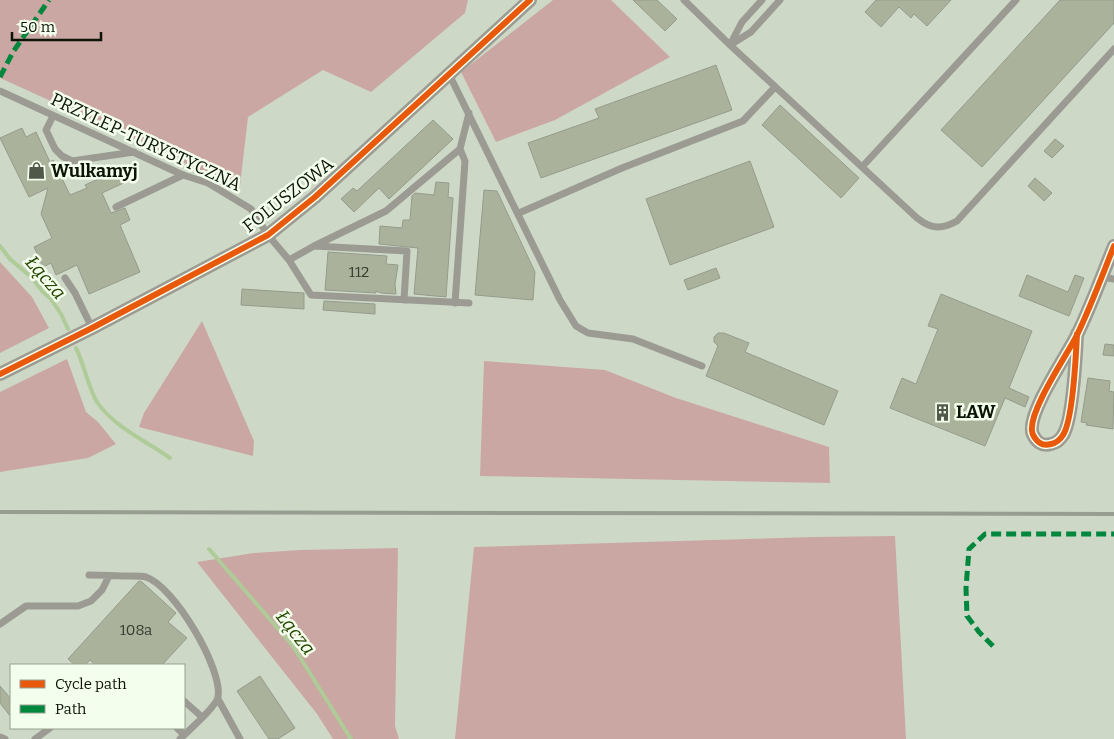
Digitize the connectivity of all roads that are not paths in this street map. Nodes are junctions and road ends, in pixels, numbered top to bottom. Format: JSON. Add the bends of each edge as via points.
{"nodes":[{"id":1,"x":530,"y":0,"type":"edge"},
{"id":2,"x":684,"y":0,"type":"edge"},
{"id":3,"x":762,"y":0,"type":"edge"},
{"id":4,"x":780,"y":0,"type":"edge"},
{"id":5,"x":1016,"y":0,"type":"edge"},
{"id":6,"x":730,"y":45,"type":"junction"},
{"id":7,"x":1114,"y":49,"type":"edge"},
{"id":8,"x":449,"y":74,"type":"junction"},
{"id":9,"x":775,"y":87,"type":"junction"},
{"id":10,"x":0,"y":91,"type":"edge"},
{"id":11,"x":469,"y":112,"type":"junction"},
{"id":12,"x":53,"y":116,"type":"junction"},
{"id":13,"x":460,"y":149,"type":"junction"},
{"id":14,"x":134,"y":152,"type":"junction"},
{"id":15,"x":862,"y":167,"type":"junction"},
{"id":16,"x":183,"y":175,"type":"junction"},
{"id":17,"x":116,"y":206,"type":"dead end"},
{"id":18,"x":519,"y":213,"type":"junction"},
{"id":19,"x":268,"y":235,"type":"junction"},
{"id":20,"x":314,"y":246,"type":"junction"},
{"id":21,"x":1114,"y":246,"type":"edge"},
{"id":22,"x":290,"y":260,"type":"junction"},
{"id":23,"x":65,"y":278,"type":"dead end"},
{"id":24,"x":1108,"y":278,"type":"edge"},
{"id":25,"x":404,"y":300,"type":"junction"},
{"id":26,"x":455,"y":303,"type":"junction"},
{"id":27,"x":469,"y":304,"type":"dead end"},
{"id":28,"x":92,"y":328,"type":"junction"},
{"id":29,"x":1078,"y":334,"type":"junction"},
{"id":30,"x":702,"y":366,"type":"dead end"},
{"id":31,"x":0,"y":374,"type":"edge"},
{"id":32,"x":89,"y":575,"type":"dead end"},
{"id":33,"x":109,"y":576,"type":"junction"},
{"id":34,"x":0,"y":624,"type":"edge"},
{"id":35,"x":218,"y":699,"type":"junction"},
{"id":36,"x":185,"y":701,"type":"edge"},
{"id":37,"x":202,"y":717,"type":"junction"},
{"id":38,"x":49,"y":729,"type":"edge"},
{"id":39,"x":0,"y":737,"type":"edge"},
{"id":40,"x":182,"y":737,"type":"edge"},
{"id":41,"x":235,"y":737,"type":"edge"},
{"id":42,"x":5,"y":739,"type":"edge"},
{"id":43,"x":35,"y":739,"type":"edge"}],
"edges":[{"from":1,"to":8,"type":"street","name":"FOLUSZOWA"},
{"from":2,"to":6,"type":"lane"},
{"from":3,"to":6,"type":"lane","via":[[742,22]]},
{"from":4,"to":6,"type":"lane","via":[[751,32]]},
{"from":5,"to":15,"type":"lane"},
{"from":6,"to":9,"type":"lane"},
{"from":7,"to":15,"type":"lane","via":[[957,221],[948,226],[926,225]]},
{"from":8,"to":11,"type":"lane"},
{"from":8,"to":19,"type":"street","name":"FOLUSZOWA","via":[[315,198]]},
{"from":9,"to":15,"type":"lane"},
{"from":9,"to":18,"type":"lane","via":[[743,121]]},
{"from":10,"to":12,"type":"lane","name":"PRZYLEP-TURYSTYCZNA"},
{"from":11,"to":13,"type":"lane"},
{"from":11,"to":18,"type":"lane"},
{"from":12,"to":14,"type":"lane","name":"PRZYLEP-TURYSTYCZNA"},
{"from":12,"to":14,"type":"lane","via":[[46,130],[55,149],[72,161]]},
{"from":13,"to":20,"type":"lane","via":[[386,211]]},
{"from":13,"to":26,"type":"lane","via":[[465,161]]},
{"from":14,"to":16,"type":"lane","name":"PRZYLEP-TURYSTYCZNA"},
{"from":16,"to":17,"type":"lane"},
{"from":16,"to":19,"type":"lane","name":"PRZYLEP-TURYSTYCZNA","via":[[208,184],[252,209]]},
{"from":18,"to":30,"type":"lane","via":[[560,300],[576,326],[588,333],[634,339]]},
{"from":19,"to":22,"type":"lane","name":"PRZYLEP-TURYSTYCZNA"},
{"from":19,"to":28,"type":"street","name":"FOLUSZOWA"},
{"from":20,"to":22,"type":"lane"},
{"from":20,"to":25,"type":"lane","via":[[407,251]]},
{"from":21,"to":24,"type":"street"},
{"from":22,"to":25,"type":"lane","name":"PRZYLEP-TURYSTYCZNA","via":[[311,296]]},
{"from":23,"to":28,"type":"lane"},
{"from":24,"to":29,"type":"street"},
{"from":25,"to":26,"type":"lane"},
{"from":26,"to":27,"type":"lane"},
{"from":28,"to":31,"type":"street","name":"FOLUSZOWA"},
{"from":29,"to":29,"type":"street","via":[[1036,412],[1032,433],[1040,444],[1056,443],[1068,425]]},
{"from":32,"to":33,"type":"lane"},
{"from":33,"to":34,"type":"lane","via":[[91,602],[78,606],[26,606]]},
{"from":33,"to":35,"type":"lane","via":[[146,577],[179,605],[213,668]]},
{"from":35,"to":37,"type":"lane"},
{"from":35,"to":41,"type":"lane"},
{"from":36,"to":37,"type":"lane"},
{"from":37,"to":40,"type":"lane"},
{"from":38,"to":43,"type":"lane"},
{"from":39,"to":42,"type":"lane"}]}
